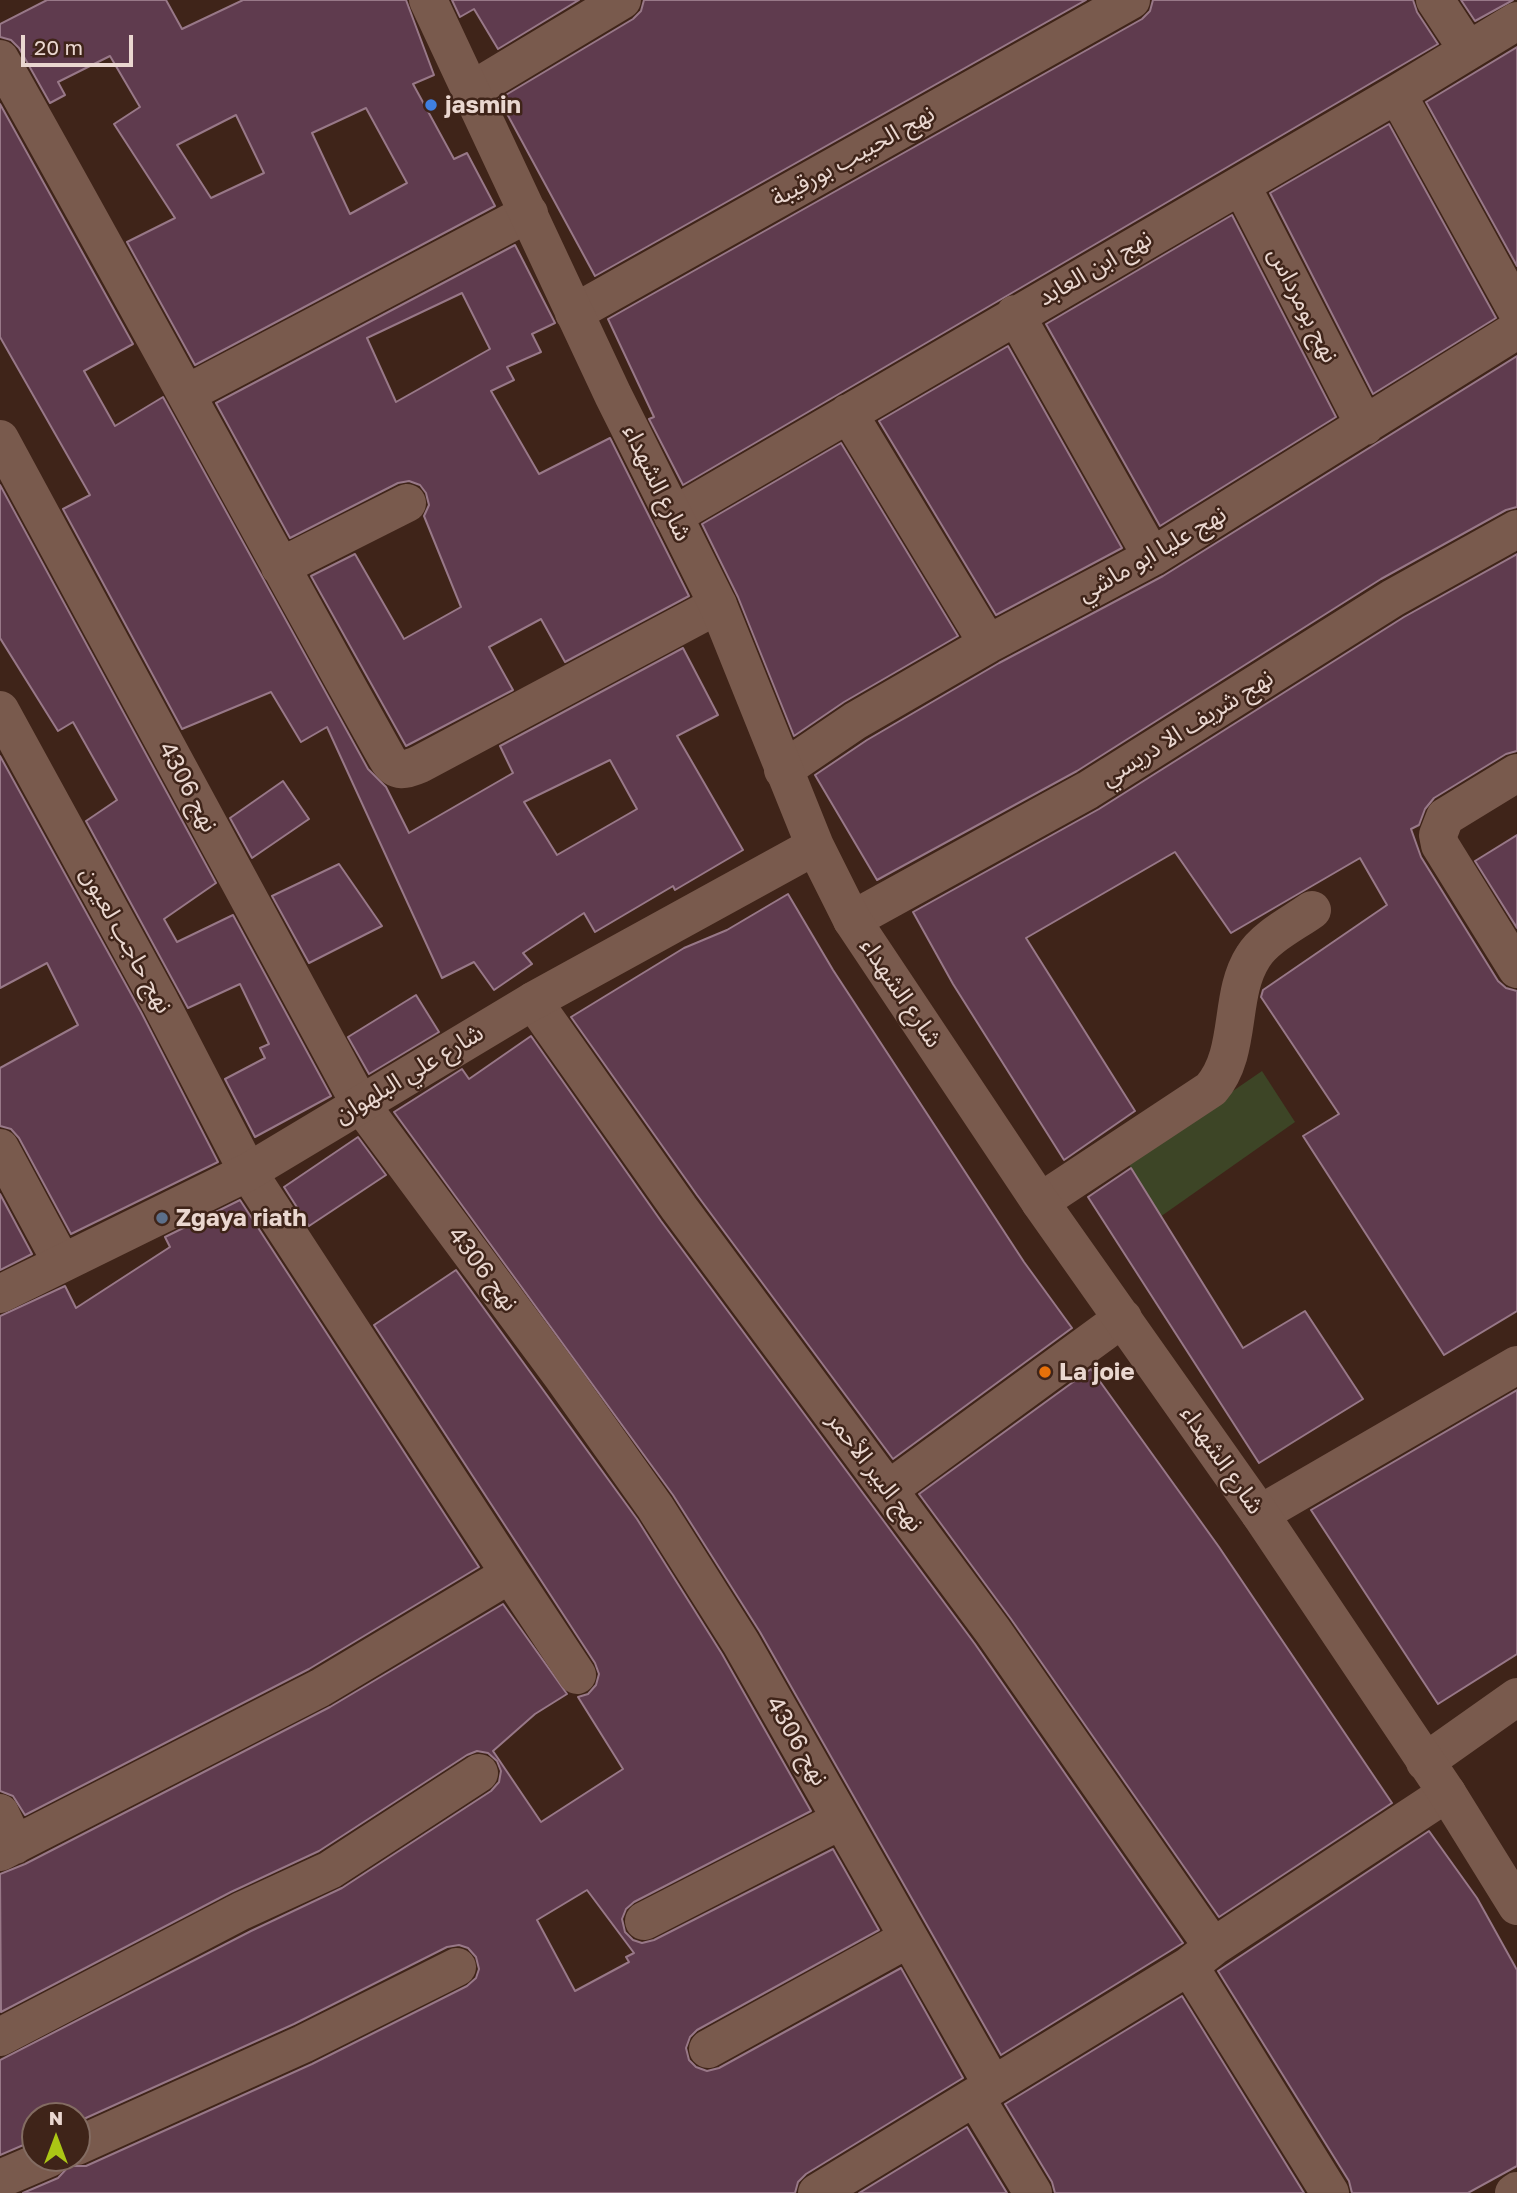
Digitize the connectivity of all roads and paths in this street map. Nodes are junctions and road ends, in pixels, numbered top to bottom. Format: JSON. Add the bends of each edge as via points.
{"nodes":[{"id":1,"x":428,"y":0,"type":"edge"},
{"id":2,"x":622,"y":0,"type":"edge"},
{"id":3,"x":1131,"y":0,"type":"edge"},
{"id":4,"x":1435,"y":0,"type":"edge"},
{"id":5,"x":1517,"y":21,"type":"edge"},
{"id":6,"x":1468,"y":50,"type":"junction"},
{"id":7,"x":0,"y":59,"type":"edge"},
{"id":8,"x":471,"y":90,"type":"junction"},
{"id":9,"x":1397,"y":94,"type":"junction"},
{"id":10,"x":1241,"y":185,"type":"junction"},
{"id":11,"x":529,"y":213,"type":"junction"},
{"id":12,"x":1517,"y":311,"type":"edge"},
{"id":13,"x":574,"y":313,"type":"junction"},
{"id":14,"x":1015,"y":314,"type":"junction"},
{"id":15,"x":1517,"y":330,"type":"edge"},
{"id":16,"x":188,"y":393,"type":"junction"},
{"id":17,"x":848,"y":413,"type":"junction"},
{"id":18,"x":1365,"y":426,"type":"junction"},
{"id":19,"x":0,"y":439,"type":"edge"},
{"id":20,"x":407,"y":503,"type":"dead end"},
{"id":21,"x":673,"y":516,"type":"junction"},
{"id":22,"x":1517,"y":529,"type":"edge"},
{"id":23,"x":1152,"y":557,"type":"junction"},
{"id":24,"x":280,"y":567,"type":"junction"},
{"id":25,"x":718,"y":605,"type":"junction"},
{"id":26,"x":988,"y":644,"type":"junction"},
{"id":27,"x":0,"y":710,"type":"edge"},
{"id":28,"x":783,"y":770,"type":"junction"},
{"id":29,"x":1517,"y":773,"type":"edge"},
{"id":30,"x":815,"y":846,"type":"junction"},
{"id":31,"x":1312,"y":910,"type":"dead end"},
{"id":32,"x":852,"y":920,"type":"junction"},
{"id":33,"x":1517,"y":968,"type":"edge"},
{"id":34,"x":533,"y":1001,"type":"junction"},
{"id":35,"x":359,"y":1102,"type":"junction"},
{"id":36,"x":0,"y":1148,"type":"edge"},
{"id":37,"x":248,"y":1172,"type":"junction"},
{"id":38,"x":1040,"y":1202,"type":"junction"},
{"id":39,"x":62,"y":1263,"type":"junction"},
{"id":40,"x":0,"y":1294,"type":"edge"},
{"id":41,"x":1123,"y":1318,"type":"junction"},
{"id":42,"x":1517,"y":1365,"type":"edge"},
{"id":43,"x":888,"y":1490,"type":"junction"},
{"id":44,"x":1260,"y":1514,"type":"junction"},
{"id":45,"x":510,"y":1574,"type":"junction"},
{"id":46,"x":577,"y":1675,"type":"dead end"},
{"id":47,"x":1517,"y":1697,"type":"edge"},
{"id":48,"x":1425,"y":1762,"type":"junction"},
{"id":49,"x":479,"y":1773,"type":"dead end"},
{"id":50,"x":1447,"y":1793,"type":"junction"},
{"id":51,"x":841,"y":1820,"type":"junction"},
{"id":52,"x":5,"y":1837,"type":"edge"},
{"id":53,"x":1517,"y":1906,"type":"edge"},
{"id":54,"x":644,"y":1921,"type":"dead end"},
{"id":55,"x":909,"y":1938,"type":"junction"},
{"id":56,"x":1201,"y":1956,"type":"junction"},
{"id":57,"x":457,"y":1968,"type":"dead end"},
{"id":58,"x":0,"y":2036,"type":"edge"},
{"id":59,"x":708,"y":2049,"type":"dead end"},
{"id":60,"x":984,"y":2091,"type":"junction"},
{"id":61,"x":91,"y":2140,"type":"edge"},
{"id":62,"x":21,"y":2170,"type":"edge"},
{"id":63,"x":0,"y":2179,"type":"edge"},
{"id":64,"x":817,"y":2193,"type":"edge"},
{"id":65,"x":1033,"y":2193,"type":"edge"},
{"id":66,"x":1330,"y":2193,"type":"edge"}],
"edges":[{"from":1,"to":8,"type":"street","name":"شارع الشهداء"},
{"from":2,"to":8,"type":"street"},
{"from":3,"to":13,"type":"street","name":"نهج الحبيب بورقيبة"},
{"from":4,"to":6,"type":"street"},
{"from":5,"to":6,"type":"street","name":"نهج ابن العابد"},
{"from":6,"to":9,"type":"street","name":"نهج ابن العابد"},
{"from":7,"to":16,"type":"street"},
{"from":8,"to":11,"type":"street","name":"شارع الشهداء"},
{"from":9,"to":10,"type":"street","name":"نهج ابن العابد"},
{"from":9,"to":12,"type":"street"},
{"from":10,"to":14,"type":"street","name":"نهج ابن العابد"},
{"from":10,"to":18,"type":"street","name":"نهج بومرداس"},
{"from":11,"to":13,"type":"street","name":"شارع الشهداء"},
{"from":11,"to":16,"type":"street"},
{"from":13,"to":21,"type":"street","name":"شارع الشهداء"},
{"from":14,"to":17,"type":"street","name":"نهج ابن العابد"},
{"from":14,"to":23,"type":"street"},
{"from":15,"to":18,"type":"street","name":"نهج عليا ابو ماشي"},
{"from":16,"to":24,"type":"street"},
{"from":17,"to":21,"type":"street","name":"نهج ابن العابد"},
{"from":17,"to":26,"type":"street"},
{"from":18,"to":23,"type":"street","name":"نهج عليا ابو ماشي"},
{"from":19,"to":35,"type":"street","name":"نهج 4306"},
{"from":20,"to":24,"type":"street"},
{"from":21,"to":25,"type":"street","name":"شارع الشهداء"},
{"from":22,"to":32,"type":"street","name":"نهج شريف الا دريسي","via":[[1393,598],[1088,790]]},
{"from":23,"to":26,"type":"street","name":"نهج عليا ابو ماشي"},
{"from":24,"to":25,"type":"street","via":[[387,758],[396,769],[405,771]]},
{"from":25,"to":28,"type":"street","name":"شارع الشهداء"},
{"from":26,"to":28,"type":"street","name":"نهج عليا ابو ماشي","via":[[855,721]]},
{"from":27,"to":37,"type":"street","name":"نهج حاجب لعيون"},
{"from":28,"to":30,"type":"street","name":"شارع الشهداء"},
{"from":29,"to":33,"type":"street","via":[[1445,817],[1438,835]]},
{"from":30,"to":32,"type":"street","name":"شارع الشهداء"},
{"from":30,"to":34,"type":"street","name":"شارع علي البلهوان"},
{"from":31,"to":38,"type":"street","via":[[1252,957],[1226,1066],[1211,1089]]},
{"from":32,"to":38,"type":"street","name":"شارع الشهداء"},
{"from":34,"to":35,"type":"street","name":"شارع علي البلهوان"},
{"from":34,"to":43,"type":"street","name":"نهج البير الأحمر"},
{"from":35,"to":37,"type":"street","name":"شارع علي البلهوان"},
{"from":35,"to":51,"type":"street","name":"نهج 4306","via":[[655,1507],[741,1643]]},
{"from":36,"to":39,"type":"street"},
{"from":37,"to":39,"type":"street","name":"شارع علي البلهوان"},
{"from":37,"to":45,"type":"street","name":"نهج حاجب لعيون"},
{"from":38,"to":41,"type":"street","name":"شارع الشهداء"},
{"from":39,"to":40,"type":"street","name":"شارع علي البلهوان"},
{"from":41,"to":43,"type":"street"},
{"from":41,"to":44,"type":"street","name":"شارع الشهداء"},
{"from":42,"to":44,"type":"street"},
{"from":43,"to":56,"type":"street","name":"نهج البير الأحمر","via":[[993,1631]]},
{"from":44,"to":48,"type":"street","name":"شارع الشهداء"},
{"from":45,"to":46,"type":"street","name":"نهج حاجب لعيون"},
{"from":45,"to":52,"type":"street","via":[[320,1688]]},
{"from":47,"to":48,"type":"street"},
{"from":48,"to":50,"type":"street","name":"شارع الشهداء"},
{"from":49,"to":58,"type":"street","via":[[330,1870]]},
{"from":50,"to":53,"type":"street","name":"شارع الشهداء"},
{"from":50,"to":56,"type":"street"},
{"from":51,"to":54,"type":"street"},
{"from":51,"to":55,"type":"street","name":"نهج 4306"},
{"from":55,"to":59,"type":"street"},
{"from":55,"to":60,"type":"street","name":"نهج 4306"},
{"from":56,"to":60,"type":"street"},
{"from":56,"to":66,"type":"street","name":"نهج البير الأحمر"},
{"from":57,"to":61,"type":"street"},
{"from":60,"to":64,"type":"street"},
{"from":60,"to":65,"type":"street","name":"نهج 4306"},
{"from":62,"to":63,"type":"street"}]}
